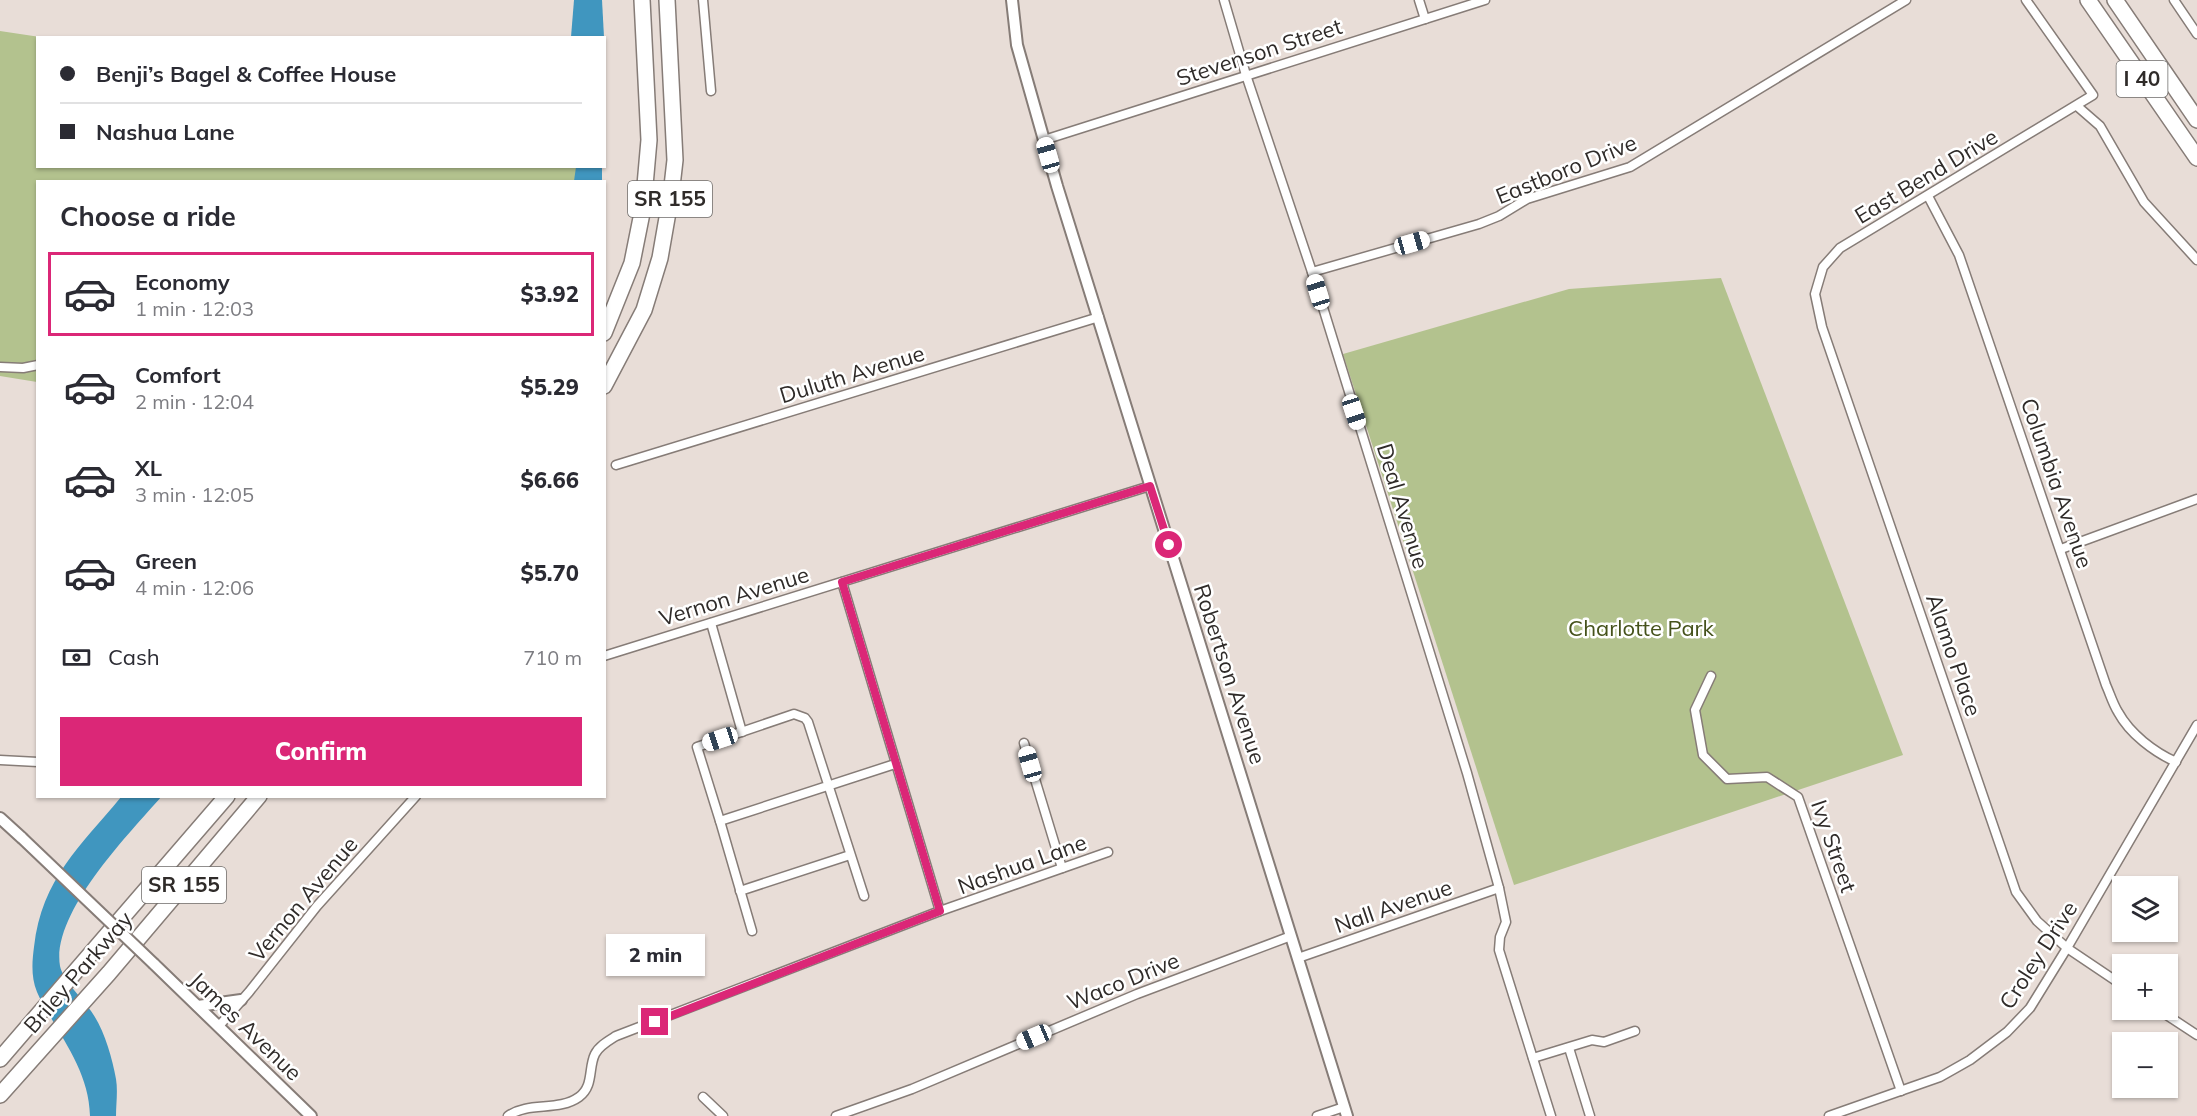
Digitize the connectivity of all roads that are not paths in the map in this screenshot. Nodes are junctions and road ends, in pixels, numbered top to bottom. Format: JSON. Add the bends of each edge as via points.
{"nodes":[{"id":1,"x":642,"y":0,"type":"edge"},
{"id":2,"x":667,"y":0,"type":"edge"},
{"id":3,"x":704,"y":0,"type":"edge"},
{"id":4,"x":1012,"y":0,"type":"edge"},
{"id":5,"x":1224,"y":0,"type":"edge"},
{"id":6,"x":1419,"y":0,"type":"edge"},
{"id":7,"x":1485,"y":0,"type":"edge"},
{"id":8,"x":1906,"y":0,"type":"edge"},
{"id":9,"x":2026,"y":0,"type":"edge"},
{"id":10,"x":2088,"y":0,"type":"edge"},
{"id":11,"x":2115,"y":0,"type":"edge"},
{"id":12,"x":2174,"y":0,"type":"edge"},
{"id":13,"x":1425,"y":19,"type":"junction"},
{"id":14,"x":2197,"y":33,"type":"edge"},
{"id":15,"x":1246,"y":75,"type":"junction"},
{"id":16,"x":711,"y":91,"type":"dead end"},
{"id":17,"x":2077,"y":106,"type":"junction"},
{"id":18,"x":2197,"y":120,"type":"edge"},
{"id":19,"x":1044,"y":140,"type":"junction"},
{"id":20,"x":2197,"y":158,"type":"edge"},
{"id":21,"x":1928,"y":196,"type":"junction"},
{"id":22,"x":2197,"y":260,"type":"edge"},
{"id":23,"x":1312,"y":272,"type":"junction"},
{"id":24,"x":1815,"y":294,"type":"joint"},
{"id":25,"x":1099,"y":317,"type":"junction"},
{"id":26,"x":606,"y":328,"type":"edge"},
{"id":27,"x":36,"y":365,"type":"edge"},
{"id":28,"x":0,"y":367,"type":"edge"},
{"id":29,"x":606,"y":382,"type":"edge"},
{"id":30,"x":616,"y":465,"type":"dead end"},
{"id":31,"x":1150,"y":486,"type":"junction"},
{"id":32,"x":2197,"y":499,"type":"edge"},
{"id":33,"x":2061,"y":549,"type":"junction"},
{"id":34,"x":842,"y":582,"type":"junction"},
{"id":35,"x":711,"y":623,"type":"junction"},
{"id":36,"x":606,"y":655,"type":"edge"},
{"id":37,"x":1711,"y":676,"type":"dead end"},
{"id":38,"x":2197,"y":725,"type":"edge"},
{"id":39,"x":742,"y":732,"type":"junction"},
{"id":40,"x":1024,"y":743,"type":"dead end"},
{"id":41,"x":0,"y":760,"type":"edge"},
{"id":42,"x":36,"y":762,"type":"edge"},
{"id":43,"x":2176,"y":762,"type":"junction"},
{"id":44,"x":895,"y":764,"type":"junction"},
{"id":45,"x":827,"y":786,"type":"junction"},
{"id":46,"x":225,"y":798,"type":"edge"},
{"id":47,"x":257,"y":798,"type":"edge"},
{"id":48,"x":414,"y":798,"type":"edge"},
{"id":49,"x":0,"y":818,"type":"edge"},
{"id":50,"x":720,"y":820,"type":"junction"},
{"id":51,"x":1108,"y":852,"type":"dead end"},
{"id":52,"x":850,"y":855,"type":"junction"},
{"id":53,"x":1062,"y":868,"type":"junction"},
{"id":54,"x":1499,"y":888,"type":"junction"},
{"id":55,"x":740,"y":891,"type":"junction"},
{"id":56,"x":864,"y":896,"type":"dead end"},
{"id":57,"x":940,"y":911,"type":"junction"},
{"id":58,"x":752,"y":931,"type":"dead end"},
{"id":59,"x":1291,"y":936,"type":"junction"},
{"id":60,"x":2067,"y":948,"type":"junction"},
{"id":61,"x":1298,"y":958,"type":"junction"},
{"id":62,"x":2112,"y":978,"type":"edge"},
{"id":63,"x":241,"y":1000,"type":"junction"},
{"id":64,"x":198,"y":1006,"type":"junction"},
{"id":65,"x":2174,"y":1020,"type":"edge"},
{"id":66,"x":219,"y":1026,"type":"junction"},
{"id":67,"x":1635,"y":1030,"type":"dead end"},
{"id":68,"x":2197,"y":1035,"type":"edge"},
{"id":69,"x":1569,"y":1047,"type":"junction"},
{"id":70,"x":1533,"y":1058,"type":"junction"},
{"id":71,"x":0,"y":1059,"type":"edge"},
{"id":72,"x":1901,"y":1091,"type":"junction"},
{"id":73,"x":0,"y":1095,"type":"edge"},
{"id":74,"x":703,"y":1096,"type":"dead end"},
{"id":75,"x":1346,"y":1112,"type":"edge"},
{"id":76,"x":311,"y":1116,"type":"edge"},
{"id":77,"x":508,"y":1116,"type":"edge"},
{"id":78,"x":723,"y":1116,"type":"edge"},
{"id":79,"x":836,"y":1116,"type":"edge"},
{"id":80,"x":1317,"y":1116,"type":"edge"},
{"id":81,"x":1551,"y":1116,"type":"edge"},
{"id":82,"x":1590,"y":1116,"type":"edge"},
{"id":83,"x":1829,"y":1116,"type":"edge"}],
"edges":[{"from":1,"to":26,"type":"highway","number":"SR 155","via":[[649,140],[642,208],[632,263]]},
{"from":2,"to":29,"type":"highway","number":"SR 155","via":[[675,160],[671,195],[660,258],[644,310]]},
{"from":3,"to":16,"type":"street"},
{"from":4,"to":19,"type":"street","name":"Robertson Avenue","via":[[1017,45]]},
{"from":5,"to":15,"type":"street","name":"Deal Avenue"},
{"from":6,"to":13,"type":"street"},
{"from":7,"to":13,"type":"street","name":"Stevenson Street"},
{"from":8,"to":23,"type":"street","name":"Eastboro Drive","via":[[1630,167],[1527,199],[1479,224]]},
{"from":9,"to":17,"type":"street","via":[[2093,95]]},
{"from":10,"to":20,"type":"highway","number":"I 40"},
{"from":11,"to":18,"type":"highway","number":"I 40"},
{"from":12,"to":14,"type":"street"},
{"from":13,"to":15,"type":"street","name":"Stevenson Street"},
{"from":15,"to":19,"type":"street","name":"Stevenson Street"},
{"from":15,"to":23,"type":"street","name":"Deal Avenue"},
{"from":17,"to":21,"type":"street","name":"East Bend Drive"},
{"from":17,"to":22,"type":"street","via":[[2100,126],[2144,202]]},
{"from":19,"to":25,"type":"street","name":"Robertson Avenue"},
{"from":21,"to":24,"type":"street","name":"East Bend Drive","via":[[1840,248],[1823,267]]},
{"from":21,"to":33,"type":"street","name":"Columbia Avenue","via":[[1959,255]]},
{"from":23,"to":54,"type":"street","name":"Deal Avenue"},
{"from":24,"to":60,"type":"street","name":"Alamo Place","via":[[1822,327],[2016,892],[2037,921]]},
{"from":25,"to":30,"type":"street","name":"Duluth Avenue"},
{"from":25,"to":31,"type":"street","name":"Robertson Avenue"},
{"from":27,"to":28,"type":"street"},
{"from":31,"to":34,"type":"street","name":"Vernon Avenue"},
{"from":31,"to":59,"type":"street","name":"Robertson Avenue"},
{"from":32,"to":33,"type":"street"},
{"from":33,"to":43,"type":"street","name":"Columbia Avenue","via":[[2118,713],[2138,737]]},
{"from":34,"to":35,"type":"street","name":"Vernon Avenue"},
{"from":34,"to":44,"type":"street"},
{"from":35,"to":36,"type":"street","name":"Vernon Avenue"},
{"from":35,"to":39,"type":"street"},
{"from":37,"to":72,"type":"street","name":"Ivy Street","via":[[1695,710],[1704,755],[1727,779],[1767,777],[1798,797]]},
{"from":38,"to":43,"type":"street","name":"Croley Drive"},
{"from":39,"to":45,"type":"street","via":[[794,714],[806,718]]},
{"from":39,"to":50,"type":"street","via":[[697,747]]},
{"from":40,"to":53,"type":"street"},
{"from":41,"to":42,"type":"street"},
{"from":43,"to":60,"type":"street","name":"Croley Drive"},
{"from":44,"to":45,"type":"street"},
{"from":44,"to":57,"type":"street"},
{"from":45,"to":50,"type":"street"},
{"from":45,"to":52,"type":"street"},
{"from":46,"to":71,"type":"highway","name":"Briley Parkway","number":"SR 155"},
{"from":47,"to":73,"type":"highway","name":"Briley Parkway","number":"SR 155"},
{"from":48,"to":63,"type":"street","name":"Vernon Avenue","via":[[317,906]]},
{"from":49,"to":64,"type":"street","name":"James Avenue","bridge":true},
{"from":50,"to":55,"type":"street"},
{"from":51,"to":53,"type":"street","name":"Nashua Lane"},
{"from":52,"to":55,"type":"street"},
{"from":52,"to":56,"type":"street"},
{"from":53,"to":57,"type":"street","name":"Nashua Lane"},
{"from":54,"to":61,"type":"street","name":"Nall Avenue"},
{"from":54,"to":70,"type":"street","name":"Deal Avenue","via":[[1506,922],[1499,950]]},
{"from":55,"to":58,"type":"street"},
{"from":57,"to":77,"type":"street","name":"Nashua Lane","via":[[616,1036],[594,1055],[591,1080],[581,1096],[566,1104],[517,1110]]},
{"from":59,"to":61,"type":"street","name":"Robertson Avenue"},
{"from":59,"to":79,"type":"street","name":"Waco Drive"},
{"from":60,"to":62,"type":"street","name":"Alamo Place"},
{"from":60,"to":72,"type":"street","name":"Croley Drive","via":[[2030,1008],[2007,1032],[1940,1077]]},
{"from":61,"to":75,"type":"street","name":"Robertson Avenue"},
{"from":63,"to":64,"type":"street"},
{"from":63,"to":66,"type":"street","name":"Vernon Avenue"},
{"from":64,"to":66,"type":"street","name":"James Avenue"},
{"from":65,"to":68,"type":"street"},
{"from":66,"to":76,"type":"street","name":"James Avenue"},
{"from":67,"to":69,"type":"street","via":[[1604,1042],[1592,1040]]},
{"from":69,"to":70,"type":"street"},
{"from":69,"to":82,"type":"street"},
{"from":70,"to":81,"type":"street","name":"Deal Avenue"},
{"from":72,"to":83,"type":"street","name":"Croley Drive"},
{"from":74,"to":78,"type":"street"},
{"from":75,"to":80,"type":"street"}]}
